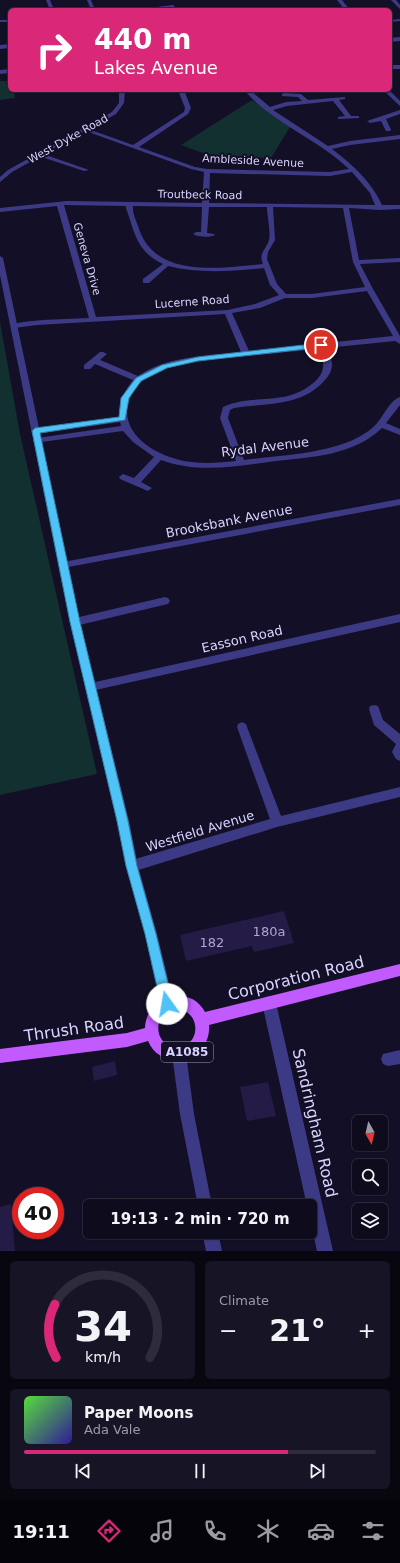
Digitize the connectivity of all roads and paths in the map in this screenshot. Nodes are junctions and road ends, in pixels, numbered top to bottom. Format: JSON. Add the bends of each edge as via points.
{"nodes":[{"id":1,"x":170,"y":0,"type":"edge"},
{"id":2,"x":339,"y":0,"type":"edge"},
{"id":3,"x":392,"y":0,"type":"edge"},
{"id":4,"x":146,"y":2,"type":"dead end"},
{"id":5,"x":149,"y":8,"type":"edge"},
{"id":6,"x":174,"y":8,"type":"edge"},
{"id":7,"x":346,"y":8,"type":"edge"},
{"id":8,"x":400,"y":8,"type":"edge"},
{"id":9,"x":122,"y":92,"type":"edge"},
{"id":10,"x":183,"y":92,"type":"edge"},
{"id":11,"x":249,"y":92,"type":"edge"},
{"id":12,"x":387,"y":92,"type":"edge"},
{"id":13,"x":378,"y":94,"type":"dead end"},
{"id":14,"x":284,"y":95,"type":"dead end"},
{"id":15,"x":343,"y":98,"type":"dead end"},
{"id":16,"x":335,"y":99,"type":"junction"},
{"id":17,"x":306,"y":102,"type":"junction"},
{"id":18,"x":400,"y":104,"type":"edge"},
{"id":19,"x":270,"y":109,"type":"junction"},
{"id":20,"x":400,"y":112,"type":"edge"},
{"id":21,"x":357,"y":117,"type":"dead end"},
{"id":22,"x":340,"y":118,"type":"dead end"},
{"id":23,"x":350,"y":118,"type":"junction"},
{"id":24,"x":383,"y":119,"type":"junction"},
{"id":25,"x":370,"y":121,"type":"dead end"},
{"id":26,"x":86,"y":130,"type":"junction"},
{"id":27,"x":388,"y":130,"type":"dead end"},
{"id":28,"x":359,"y":134,"type":"dead end"},
{"id":29,"x":397,"y":137,"type":"edge"},
{"id":30,"x":365,"y":141,"type":"junction"},
{"id":31,"x":400,"y":144,"type":"edge"},
{"id":32,"x":134,"y":147,"type":"junction"},
{"id":33,"x":327,"y":148,"type":"junction"},
{"id":34,"x":41,"y":155,"type":"junction"},
{"id":35,"x":92,"y":167,"type":"dead end"},
{"id":36,"x":353,"y":170,"type":"junction"},
{"id":37,"x":207,"y":171,"type":"junction"},
{"id":38,"x":0,"y":180,"type":"edge"},
{"id":39,"x":60,"y":204,"type":"junction"},
{"id":40,"x":130,"y":204,"type":"junction"},
{"id":41,"x":205,"y":205,"type":"junction"},
{"id":42,"x":270,"y":206,"type":"junction"},
{"id":43,"x":346,"y":207,"type":"junction"},
{"id":44,"x":400,"y":207,"type":"edge"},
{"id":45,"x":380,"y":208,"type":"junction"},
{"id":46,"x":0,"y":210,"type":"edge"},
{"id":47,"x":196,"y":234,"type":"dead end"},
{"id":48,"x":204,"y":234,"type":"junction"},
{"id":49,"x":212,"y":235,"type":"dead end"},
{"id":50,"x":0,"y":258,"type":"edge"},
{"id":51,"x":400,"y":260,"type":"edge"},
{"id":52,"x":356,"y":262,"type":"junction"},
{"id":53,"x":168,"y":263,"type":"junction"},
{"id":54,"x":266,"y":266,"type":"junction"},
{"id":55,"x":146,"y":281,"type":"dead end"},
{"id":56,"x":369,"y":289,"type":"junction"},
{"id":57,"x":284,"y":296,"type":"junction"},
{"id":58,"x":228,"y":312,"type":"junction"},
{"id":59,"x":93,"y":320,"type":"junction"},
{"id":60,"x":14,"y":326,"type":"junction"},
{"id":61,"x":399,"y":340,"type":"edge"},
{"id":62,"x":321,"y":345,"type":"junction"},
{"id":63,"x":103,"y":354,"type":"dead end"},
{"id":64,"x":246,"y":354,"type":"junction"},
{"id":65,"x":95,"y":360,"type":"junction"},
{"id":66,"x":87,"y":367,"type":"dead end"},
{"id":67,"x":138,"y":379,"type":"junction"},
{"id":68,"x":400,"y":400,"type":"edge"},
{"id":69,"x":122,"y":418,"type":"junction"},
{"id":70,"x":381,"y":424,"type":"junction"},
{"id":71,"x":125,"y":428,"type":"junction"},
{"id":72,"x":35,"y":431,"type":"junction"},
{"id":73,"x":400,"y":432,"type":"edge"},
{"id":74,"x":37,"y":441,"type":"junction"},
{"id":75,"x":160,"y":456,"type":"junction"},
{"id":76,"x":241,"y":463,"type":"junction"},
{"id":77,"x":123,"y":477,"type":"dead end"},
{"id":78,"x":136,"y":482,"type":"junction"},
{"id":79,"x":148,"y":488,"type":"dead end"},
{"id":80,"x":400,"y":502,"type":"edge"},
{"id":81,"x":63,"y":565,"type":"junction"},
{"id":82,"x":165,"y":601,"type":"dead end"},
{"id":83,"x":400,"y":618,"type":"edge"},
{"id":84,"x":75,"y":622,"type":"junction"},
{"id":85,"x":91,"y":687,"type":"junction"},
{"id":86,"x":374,"y":709,"type":"dead end"},
{"id":87,"x":242,"y":727,"type":"dead end"},
{"id":88,"x":400,"y":741,"type":"edge"},
{"id":89,"x":400,"y":746,"type":"edge"},
{"id":90,"x":400,"y":756,"type":"edge"},
{"id":91,"x":400,"y":792,"type":"edge"},
{"id":92,"x":277,"y":822,"type":"junction"},
{"id":93,"x":132,"y":866,"type":"junction"},
{"id":94,"x":400,"y":970,"type":"edge"},
{"id":95,"x":269,"y":1003,"type":"junction"},
{"id":96,"x":167,"y":1004,"type":"junction"},
{"id":97,"x":201,"y":1020,"type":"junction"},
{"id":98,"x":152,"y":1033,"type":"junction"},
{"id":99,"x":179,"y":1054,"type":"junction"},
{"id":100,"x":0,"y":1056,"type":"edge"},
{"id":101,"x":204,"y":1199,"type":"edge"},
{"id":102,"x":211,"y":1239,"type":"edge"},
{"id":103,"x":214,"y":1251,"type":"edge"},
{"id":104,"x":325,"y":1251,"type":"edge"}],
"edges":[{"from":1,"to":6,"type":"street"},
{"from":2,"to":7,"type":"street"},
{"from":3,"to":8,"type":"street"},
{"from":4,"to":5,"type":"street"},
{"from":9,"to":26,"type":"street","name":"West Dyke Road","via":[[122,105],[114,114]]},
{"from":10,"to":32,"type":"street","via":[[188,108],[186,113]]},
{"from":11,"to":19,"type":"street"},
{"from":12,"to":13,"type":"street"},
{"from":12,"to":18,"type":"street"},
{"from":14,"to":17,"type":"street","via":[[299,94]]},
{"from":15,"to":16,"type":"street"},
{"from":16,"to":17,"type":"street"},
{"from":16,"to":23,"type":"street"},
{"from":17,"to":19,"type":"street"},
{"from":19,"to":33,"type":"street"},
{"from":20,"to":24,"type":"street"},
{"from":21,"to":23,"type":"street"},
{"from":22,"to":23,"type":"street"},
{"from":24,"to":25,"type":"street"},
{"from":24,"to":27,"type":"street"},
{"from":26,"to":32,"type":"street","name":"Ambleside Avenue"},
{"from":26,"to":34,"type":"street","name":"West Dyke Road"},
{"from":28,"to":30,"type":"street"},
{"from":29,"to":30,"type":"street"},
{"from":29,"to":31,"type":"street"},
{"from":30,"to":33,"type":"street"},
{"from":32,"to":37,"type":"street","name":"Ambleside Avenue"},
{"from":33,"to":36,"type":"street","via":[[342,158]]},
{"from":34,"to":35,"type":"street","via":[[83,172]]},
{"from":34,"to":38,"type":"street","name":"West Dyke Road"},
{"from":36,"to":37,"type":"street","name":"Ambleside Avenue","via":[[330,174]]},
{"from":36,"to":45,"type":"street","via":[[364,178]]},
{"from":37,"to":41,"type":"street"},
{"from":39,"to":40,"type":"street","name":"Troutbeck Road"},
{"from":39,"to":46,"type":"street","name":"Troutbeck Road"},
{"from":39,"to":59,"type":"street","name":"Geneva Drive"},
{"from":40,"to":41,"type":"street","name":"Troutbeck Road"},
{"from":40,"to":53,"type":"street","via":[[129,208],[144,247],[155,257]]},
{"from":41,"to":42,"type":"street","name":"Troutbeck Road"},
{"from":41,"to":48,"type":"street"},
{"from":42,"to":43,"type":"street","name":"Troutbeck Road"},
{"from":42,"to":54,"type":"street","via":[[272,240],[265,252]]},
{"from":43,"to":45,"type":"street","name":"Troutbeck Road"},
{"from":43,"to":52,"type":"street"},
{"from":44,"to":45,"type":"street","name":"Troutbeck Road"},
{"from":47,"to":48,"type":"street"},
{"from":48,"to":49,"type":"street"},
{"from":50,"to":60,"type":"street"},
{"from":51,"to":52,"type":"street"},
{"from":52,"to":56,"type":"street"},
{"from":53,"to":54,"type":"street","via":[[204,270]]},
{"from":53,"to":55,"type":"street"},
{"from":54,"to":57,"type":"street","via":[[274,286]]},
{"from":56,"to":57,"type":"street","name":"Lucerne Road","via":[[312,296]]},
{"from":56,"to":61,"type":"street"},
{"from":57,"to":58,"type":"street","name":"Lucerne Road","via":[[257,306]]},
{"from":58,"to":59,"type":"street","name":"Lucerne Road"},
{"from":58,"to":64,"type":"street"},
{"from":59,"to":60,"type":"street","name":"Lucerne Road"},
{"from":60,"to":72,"type":"street"},
{"from":61,"to":62,"type":"street"},
{"from":62,"to":64,"type":"street"},
{"from":62,"to":76,"type":"street","via":[[329,368],[326,375],[309,391],[292,398],[236,405],[226,409],[224,418]]},
{"from":63,"to":65,"type":"street"},
{"from":64,"to":67,"type":"street","via":[[176,363]]},
{"from":65,"to":66,"type":"street"},
{"from":65,"to":67,"type":"street"},
{"from":67,"to":69,"type":"street","via":[[125,398]]},
{"from":68,"to":70,"type":"street","name":"Rydal Avenue"},
{"from":69,"to":71,"type":"street"},
{"from":69,"to":72,"type":"street"},
{"from":70,"to":73,"type":"street"},
{"from":70,"to":76,"type":"street","name":"Rydal Avenue","via":[[360,441],[327,452]]},
{"from":71,"to":74,"type":"street"},
{"from":71,"to":75,"type":"street","name":"Rydal Avenue","via":[[143,448]]},
{"from":72,"to":74,"type":"street"},
{"from":74,"to":81,"type":"street"},
{"from":75,"to":76,"type":"street","name":"Rydal Avenue","via":[[200,466]]},
{"from":75,"to":78,"type":"street"},
{"from":77,"to":78,"type":"street"},
{"from":78,"to":79,"type":"street"},
{"from":80,"to":81,"type":"street","name":"Brooksbank Avenue"},
{"from":81,"to":84,"type":"street"},
{"from":82,"to":84,"type":"street"},
{"from":83,"to":85,"type":"street","name":"Easson Road"},
{"from":84,"to":85,"type":"street"},
{"from":85,"to":93,"type":"street"},
{"from":86,"to":88,"type":"street","via":[[378,722]]},
{"from":87,"to":92,"type":"street","name":"Westfield Avenue"},
{"from":89,"to":90,"type":"street"},
{"from":91,"to":92,"type":"street","name":"Westfield Avenue"},
{"from":92,"to":93,"type":"street","name":"Westfield Avenue"},
{"from":93,"to":96,"type":"street"},
{"from":94,"to":95,"type":"main road","name":"Corporation Road"},
{"from":95,"to":97,"type":"main road","name":"Corporation Road"},
{"from":95,"to":104,"type":"street","name":"Sandringham Road"},
{"from":96,"to":97,"type":"main road","via":[[179,1002],[191,1006]]},
{"from":96,"to":98,"type":"main road","number":"A1085","via":[[154,1016]]},
{"from":97,"to":99,"type":"main road","number":"A1085","via":[[201,1035],[198,1042],[186,1052]]},
{"from":98,"to":99,"type":"main road","number":"A1085","via":[[159,1047],[171,1054]]},
{"from":98,"to":100,"type":"main road","name":"Thrush Road","number":"A1085","via":[[126,1040]]},
{"from":99,"to":101,"type":"street","via":[[187,1114]]},
{"from":102,"to":103,"type":"street"}]}
